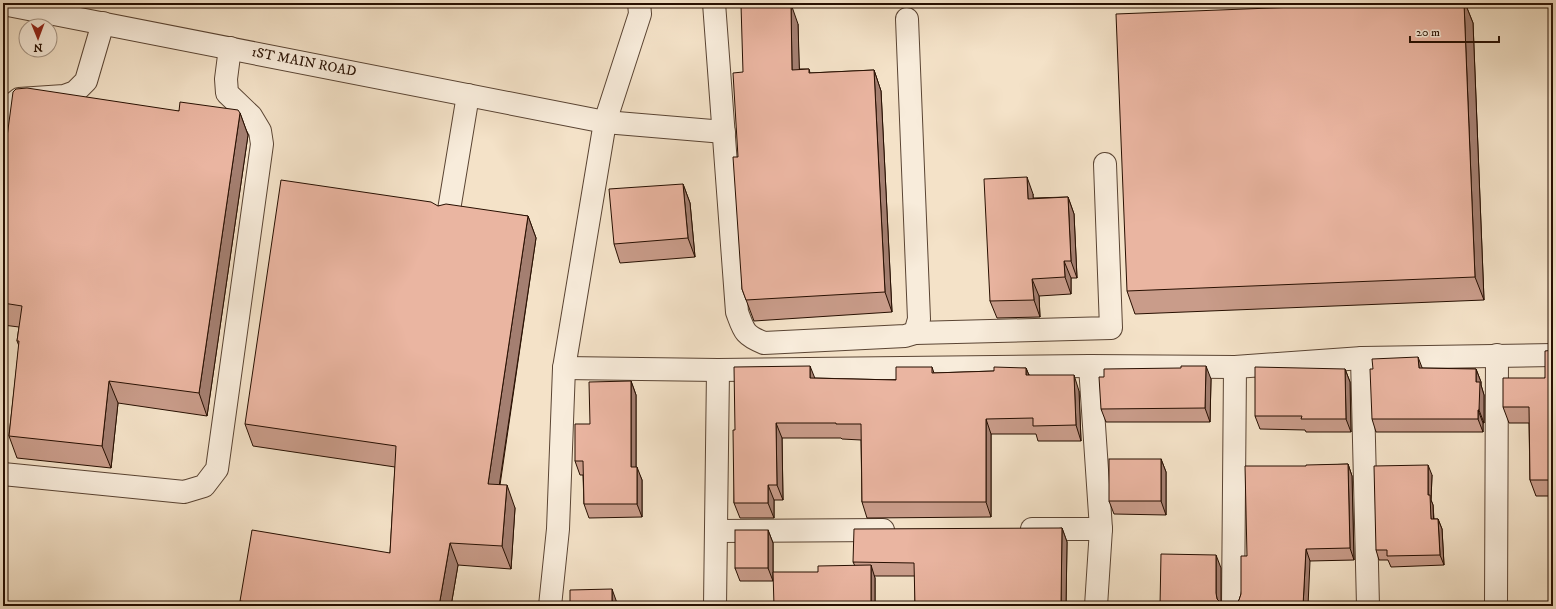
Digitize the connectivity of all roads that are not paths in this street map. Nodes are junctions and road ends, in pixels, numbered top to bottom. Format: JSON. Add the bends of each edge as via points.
{"nodes":[{"id":1,"x":639,"y":3,"type":"edge"},
{"id":2,"x":714,"y":3,"type":"edge"},
{"id":3,"x":3,"y":4,"type":"edge"},
{"id":4,"x":907,"y":19,"type":"dead end"},
{"id":5,"x":103,"y":23,"type":"junction"},
{"id":6,"x":230,"y":48,"type":"junction"},
{"id":7,"x":468,"y":95,"type":"junction"},
{"id":8,"x":605,"y":122,"type":"junction"},
{"id":9,"x":724,"y":132,"type":"junction"},
{"id":10,"x":3,"y":158,"type":"edge"},
{"id":11,"x":1105,"y":164,"type":"dead end"},
{"id":12,"x":448,"y":216,"type":"edge"},
{"id":13,"x":915,"y":333,"type":"junction"},
{"id":14,"x":1553,"y":354,"type":"edge"},
{"id":15,"x":1497,"y":356,"type":"junction"},
{"id":16,"x":1362,"y":358,"type":"junction"},
{"id":17,"x":1090,"y":366,"type":"junction"},
{"id":18,"x":1234,"y":367,"type":"junction"},
{"id":19,"x":564,"y":368,"type":"junction"},
{"id":20,"x":718,"y":370,"type":"junction"},
{"id":21,"x":3,"y":474,"type":"edge"},
{"id":22,"x":1014,"y":529,"type":"edge"},
{"id":23,"x":1100,"y":529,"type":"junction"},
{"id":24,"x":904,"y":530,"type":"edge"},
{"id":25,"x":716,"y":531,"type":"junction"},
{"id":26,"x":550,"y":606,"type":"edge"},
{"id":27,"x":715,"y":606,"type":"edge"},
{"id":28,"x":1096,"y":606,"type":"edge"},
{"id":29,"x":1232,"y":606,"type":"edge"},
{"id":30,"x":1368,"y":606,"type":"edge"},
{"id":31,"x":1496,"y":606,"type":"edge"}],
"edges":[{"from":1,"to":8,"type":"street","via":[[640,14]]},
{"from":2,"to":9,"type":"street"},
{"from":3,"to":5,"type":"street","name":"1ST MAIN ROAD"},
{"from":4,"to":13,"type":"street","via":[[919,319]]},
{"from":5,"to":6,"type":"street","name":"1ST MAIN ROAD"},
{"from":5,"to":10,"type":"street","via":[[86,81],[75,92],[64,96],[19,99],[14,103],[10,110]]},
{"from":6,"to":7,"type":"street","name":"1ST MAIN ROAD"},
{"from":6,"to":21,"type":"street","via":[[227,93],[251,116],[260,131],[262,144],[217,469],[204,486],[184,492]]},
{"from":7,"to":8,"type":"street","name":"1ST MAIN ROAD"},
{"from":7,"to":12,"type":"street"},
{"from":8,"to":9,"type":"street","name":"1ST MAIN ROAD"},
{"from":8,"to":19,"type":"street"},
{"from":9,"to":13,"type":"street","via":[[737,312],[744,330],[752,338],[764,343],[904,336]]},
{"from":11,"to":13,"type":"street","via":[[1111,328]]},
{"from":14,"to":15,"type":"street"},
{"from":15,"to":16,"type":"street"},
{"from":15,"to":31,"type":"street"},
{"from":16,"to":18,"type":"street"},
{"from":16,"to":30,"type":"street"},
{"from":17,"to":18,"type":"street"},
{"from":17,"to":20,"type":"street"},
{"from":17,"to":23,"type":"street"},
{"from":18,"to":29,"type":"street"},
{"from":19,"to":20,"type":"street"},
{"from":19,"to":26,"type":"street","via":[[558,529]]},
{"from":20,"to":25,"type":"street"},
{"from":22,"to":23,"type":"street"},
{"from":23,"to":28,"type":"street"},
{"from":24,"to":25,"type":"street"},
{"from":25,"to":27,"type":"street"}]}
